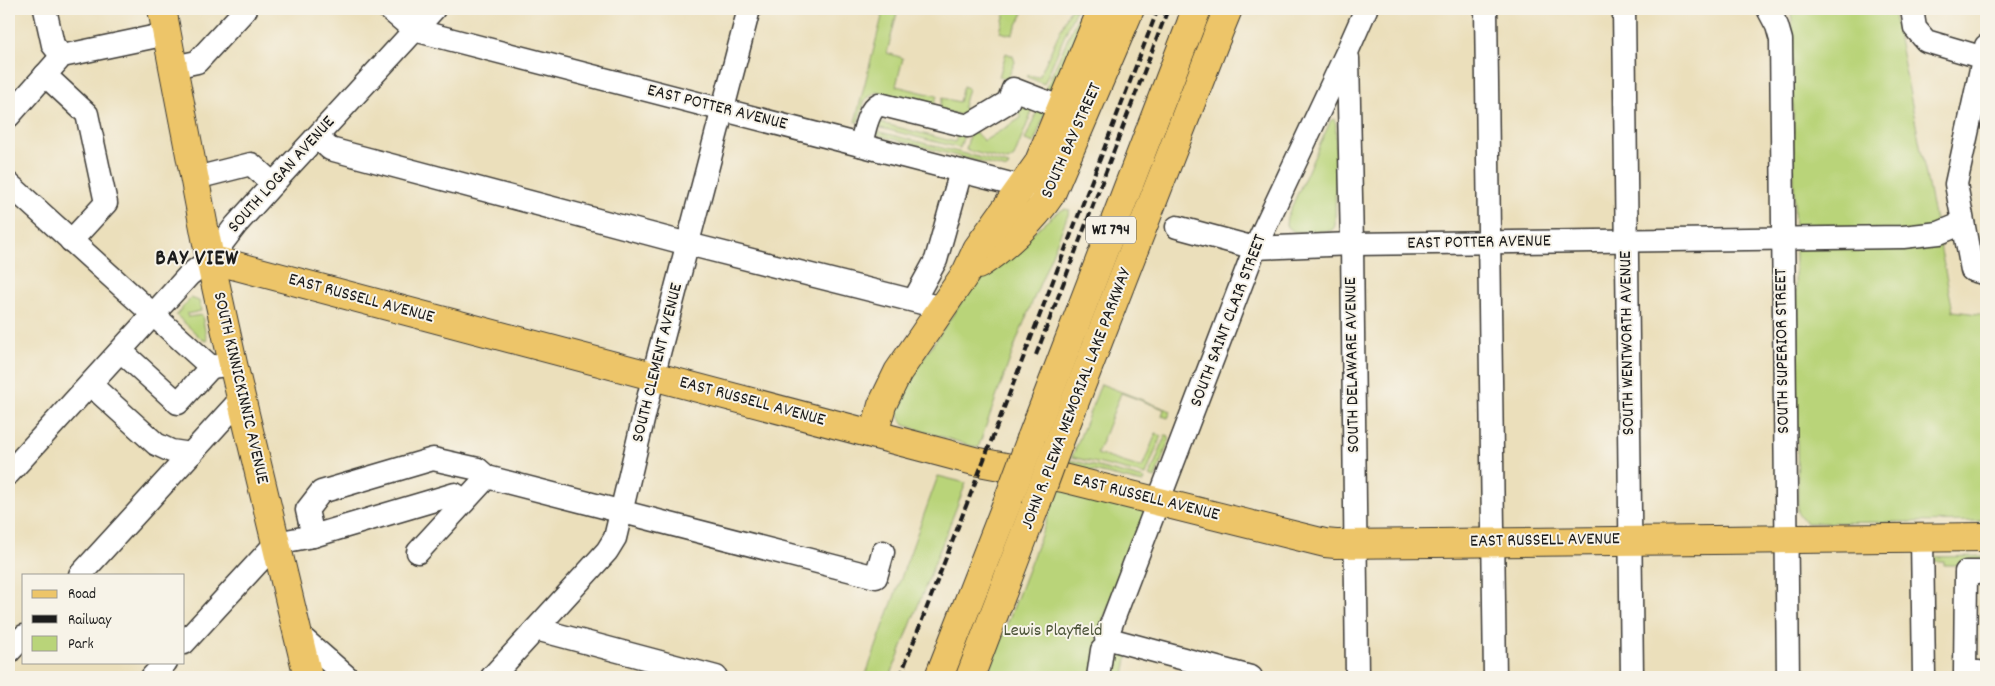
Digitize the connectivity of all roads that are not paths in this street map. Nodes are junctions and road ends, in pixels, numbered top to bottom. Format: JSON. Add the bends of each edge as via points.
{"nodes":[{"id":1,"x":45,"y":9,"type":"edge"},
{"id":2,"x":246,"y":9,"type":"edge"},
{"id":3,"x":389,"y":9,"type":"edge"},
{"id":4,"x":434,"y":9,"type":"edge"},
{"id":5,"x":749,"y":9,"type":"edge"},
{"id":6,"x":1102,"y":9,"type":"edge"},
{"id":7,"x":1130,"y":9,"type":"edge"},
{"id":8,"x":1228,"y":9,"type":"edge"},
{"id":9,"x":1366,"y":9,"type":"edge"},
{"id":10,"x":1486,"y":9,"type":"edge"},
{"id":11,"x":1624,"y":9,"type":"edge"},
{"id":12,"x":1912,"y":9,"type":"edge"},
{"id":13,"x":1195,"y":15,"type":"edge"},
{"id":14,"x":1772,"y":17,"type":"edge"},
{"id":15,"x":164,"y":21,"type":"edge"},
{"id":16,"x":414,"y":30,"type":"junction"},
{"id":17,"x":1348,"y":52,"type":"junction"},
{"id":18,"x":1985,"y":52,"type":"edge"},
{"id":19,"x":62,"y":56,"type":"junction"},
{"id":20,"x":174,"y":67,"type":"junction"},
{"id":21,"x":45,"y":76,"type":"junction"},
{"id":22,"x":1062,"y":108,"type":"junction"},
{"id":23,"x":724,"y":110,"type":"junction"},
{"id":24,"x":9,"y":116,"type":"edge"},
{"id":25,"x":317,"y":137,"type":"junction"},
{"id":26,"x":860,"y":145,"type":"junction"},
{"id":27,"x":961,"y":171,"type":"junction"},
{"id":28,"x":196,"y":178,"type":"junction"},
{"id":29,"x":9,"y":184,"type":"edge"},
{"id":30,"x":273,"y":184,"type":"junction"},
{"id":31,"x":1023,"y":187,"type":"junction"},
{"id":32,"x":1051,"y":194,"type":"junction"},
{"id":33,"x":1963,"y":223,"type":"junction"},
{"id":34,"x":1178,"y":227,"type":"dead end"},
{"id":35,"x":1782,"y":238,"type":"junction"},
{"id":36,"x":71,"y":241,"type":"junction"},
{"id":37,"x":1627,"y":241,"type":"junction"},
{"id":38,"x":1490,"y":243,"type":"junction"},
{"id":39,"x":688,"y":244,"type":"junction"},
{"id":40,"x":1352,"y":244,"type":"junction"},
{"id":41,"x":1255,"y":248,"type":"junction"},
{"id":42,"x":210,"y":259,"type":"junction"},
{"id":43,"x":966,"y":273,"type":"junction"},
{"id":44,"x":1986,"y":274,"type":"edge"},
{"id":45,"x":914,"y":300,"type":"junction"},
{"id":46,"x":942,"y":308,"type":"junction"},
{"id":47,"x":153,"y":316,"type":"junction"},
{"id":48,"x":121,"y":351,"type":"junction"},
{"id":49,"x":222,"y":366,"type":"junction"},
{"id":50,"x":654,"y":376,"type":"junction"},
{"id":51,"x":91,"y":385,"type":"junction"},
{"id":52,"x":241,"y":398,"type":"junction"},
{"id":53,"x":874,"y":434,"type":"junction"},
{"id":54,"x":191,"y":454,"type":"junction"},
{"id":55,"x":9,"y":473,"type":"edge"},
{"id":56,"x":487,"y":477,"type":"junction"},
{"id":57,"x":1160,"y":501,"type":"junction"},
{"id":58,"x":464,"y":502,"type":"junction"},
{"id":59,"x":621,"y":510,"type":"junction"},
{"id":60,"x":313,"y":536,"type":"junction"},
{"id":61,"x":1986,"y":537,"type":"edge"},
{"id":62,"x":1922,"y":538,"type":"junction"},
{"id":63,"x":1785,"y":539,"type":"junction"},
{"id":64,"x":1630,"y":540,"type":"junction"},
{"id":65,"x":1493,"y":542,"type":"junction"},
{"id":66,"x":276,"y":544,"type":"junction"},
{"id":67,"x":1355,"y":544,"type":"junction"},
{"id":68,"x":418,"y":552,"type":"dead end"},
{"id":69,"x":882,"y":552,"type":"dead end"},
{"id":70,"x":1986,"y":572,"type":"edge"},
{"id":71,"x":81,"y":574,"type":"edge"},
{"id":72,"x":536,"y":630,"type":"junction"},
{"id":73,"x":299,"y":635,"type":"junction"},
{"id":74,"x":22,"y":638,"type":"edge"},
{"id":75,"x":185,"y":642,"type":"edge"},
{"id":76,"x":1104,"y":644,"type":"junction"},
{"id":77,"x":9,"y":652,"type":"edge"},
{"id":78,"x":1979,"y":672,"type":"dead end"},
{"id":79,"x":1224,"y":674,"type":"edge"},
{"id":80,"x":308,"y":677,"type":"edge"},
{"id":81,"x":348,"y":677,"type":"edge"},
{"id":82,"x":492,"y":677,"type":"edge"},
{"id":83,"x":716,"y":677,"type":"edge"},
{"id":84,"x":939,"y":677,"type":"edge"},
{"id":85,"x":970,"y":677,"type":"edge"},
{"id":86,"x":1098,"y":677,"type":"edge"},
{"id":87,"x":1251,"y":677,"type":"edge"},
{"id":88,"x":1357,"y":677,"type":"edge"},
{"id":89,"x":1495,"y":677,"type":"edge"},
{"id":90,"x":1632,"y":677,"type":"edge"},
{"id":91,"x":1788,"y":677,"type":"edge"},
{"id":92,"x":1924,"y":677,"type":"edge"}],
"edges":[{"from":1,"to":19,"type":"street","via":[[53,46]]},
{"from":2,"to":20,"type":"street","via":[[197,62]]},
{"from":3,"to":16,"type":"street","name":"EAST POTTER AVENUE"},
{"from":4,"to":16,"type":"street","name":"SOUTH LOGAN AVENUE"},
{"from":5,"to":23,"type":"street","name":"SOUTH CLEMENT AVENUE"},
{"from":6,"to":22,"type":"main road","name":"SOUTH BAY STREET"},
{"from":7,"to":32,"type":"main road","name":"SOUTH BAY STREET"},
{"from":8,"to":85,"type":"main road","name":"JOHN R. PLEWA MEMORIAL LAKE PARKWAY","number":"WI 794","bridge":true},
{"from":9,"to":17,"type":"street","name":"SOUTH SAINT CLAIR STREET"},
{"from":10,"to":38,"type":"street"},
{"from":11,"to":37,"type":"street","name":"SOUTH WENTWORTH AVENUE"},
{"from":12,"to":18,"type":"street","via":[[1915,28],[1926,41]]},
{"from":13,"to":84,"type":"main road","name":"JOHN R. PLEWA MEMORIAL LAKE PARKWAY","number":"WI 794","bridge":true},
{"from":14,"to":35,"type":"street","name":"SOUTH SUPERIOR STREET","via":[[1780,40]]},
{"from":15,"to":19,"type":"street"},
{"from":15,"to":20,"type":"main road","name":"SOUTH KINNICKINNIC AVENUE"},
{"from":16,"to":23,"type":"street","name":"EAST POTTER AVENUE"},
{"from":16,"to":25,"type":"street","name":"SOUTH LOGAN AVENUE"},
{"from":17,"to":40,"type":"street","name":"SOUTH DELAWARE AVENUE"},
{"from":17,"to":41,"type":"street","name":"SOUTH SAINT CLAIR STREET"},
{"from":18,"to":33,"type":"street","via":[[1956,184]]},
{"from":19,"to":21,"type":"street"},
{"from":20,"to":28,"type":"main road","name":"SOUTH KINNICKINNIC AVENUE"},
{"from":21,"to":24,"type":"street"},
{"from":21,"to":36,"type":"street","via":[[86,114],[106,203]]},
{"from":22,"to":26,"type":"street","via":[[1013,89],[1008,102],[968,126],[879,104],[870,112]]},
{"from":22,"to":31,"type":"main road","name":"SOUTH BAY STREET","via":[[1038,164]]},
{"from":23,"to":26,"type":"street","name":"EAST POTTER AVENUE"},
{"from":23,"to":39,"type":"street","name":"SOUTH CLEMENT AVENUE"},
{"from":25,"to":30,"type":"street","name":"SOUTH LOGAN AVENUE"},
{"from":25,"to":39,"type":"street","via":[[330,149]]},
{"from":26,"to":27,"type":"street","name":"EAST POTTER AVENUE"},
{"from":27,"to":31,"type":"street","name":"EAST POTTER AVENUE"},
{"from":27,"to":45,"type":"street","via":[[936,260]]},
{"from":28,"to":30,"type":"street","via":[[251,164]]},
{"from":28,"to":42,"type":"main road","name":"SOUTH KINNICKINNIC AVENUE"},
{"from":29,"to":36,"type":"street"},
{"from":30,"to":42,"type":"street","name":"SOUTH LOGAN AVENUE"},
{"from":31,"to":32,"type":"street","name":"EAST POTTER AVENUE"},
{"from":31,"to":43,"type":"main road","name":"SOUTH BAY STREET","via":[[977,249]]},
{"from":32,"to":43,"type":"main road","name":"SOUTH BAY STREET","via":[[1030,220]]},
{"from":33,"to":35,"type":"street","name":"EAST POTTER AVENUE","via":[[1939,234],[1903,237]]},
{"from":33,"to":44,"type":"street","via":[[1972,270]]},
{"from":34,"to":41,"type":"street","name":"EAST POTTER AVENUE"},
{"from":35,"to":37,"type":"street","name":"EAST POTTER AVENUE"},
{"from":35,"to":63,"type":"street","name":"SOUTH SUPERIOR STREET"},
{"from":36,"to":47,"type":"street"},
{"from":37,"to":38,"type":"street","name":"EAST POTTER AVENUE"},
{"from":37,"to":64,"type":"street","name":"SOUTH WENTWORTH AVENUE"},
{"from":38,"to":40,"type":"street","name":"EAST POTTER AVENUE"},
{"from":38,"to":65,"type":"street"},
{"from":39,"to":45,"type":"street"},
{"from":39,"to":50,"type":"street","name":"SOUTH CLEMENT AVENUE"},
{"from":40,"to":41,"type":"street","name":"EAST POTTER AVENUE"},
{"from":40,"to":67,"type":"street","name":"SOUTH DELAWARE AVENUE"},
{"from":41,"to":57,"type":"street","name":"SOUTH SAINT CLAIR STREET"},
{"from":42,"to":47,"type":"street","name":"SOUTH LOGAN AVENUE","via":[[189,275]]},
{"from":42,"to":49,"type":"main road","name":"SOUTH KINNICKINNIC AVENUE"},
{"from":42,"to":50,"type":"main road","name":"EAST RUSSELL AVENUE"},
{"from":43,"to":46,"type":"main road","name":"SOUTH BAY STREET"},
{"from":45,"to":46,"type":"street"},
{"from":46,"to":53,"type":"main road","name":"SOUTH BAY STREET","via":[[888,390]]},
{"from":47,"to":48,"type":"street","name":"SOUTH LOGAN AVENUE"},
{"from":47,"to":49,"type":"street"},
{"from":48,"to":49,"type":"street","via":[[178,404]]},
{"from":48,"to":51,"type":"street","name":"SOUTH LOGAN AVENUE"},
{"from":49,"to":52,"type":"main road","name":"SOUTH KINNICKINNIC AVENUE"},
{"from":50,"to":53,"type":"main road","name":"EAST RUSSELL AVENUE"},
{"from":50,"to":59,"type":"street","name":"SOUTH CLEMENT AVENUE"},
{"from":51,"to":54,"type":"street","via":[[156,444]]},
{"from":51,"to":55,"type":"street","name":"SOUTH LOGAN AVENUE"},
{"from":52,"to":54,"type":"street"},
{"from":52,"to":66,"type":"main road","name":"SOUTH KINNICKINNIC AVENUE"},
{"from":53,"to":57,"type":"main road","name":"EAST RUSSELL AVENUE","via":[[974,461]]},
{"from":54,"to":71,"type":"street"},
{"from":56,"to":58,"type":"street"},
{"from":56,"to":59,"type":"street"},
{"from":56,"to":60,"type":"street","via":[[478,469],[433,459],[320,492],[307,510]]},
{"from":57,"to":67,"type":"main road","name":"EAST RUSSELL AVENUE","via":[[1325,543]]},
{"from":57,"to":76,"type":"street","name":"SOUTH SAINT CLAIR STREET"},
{"from":58,"to":60,"type":"street","via":[[455,494]]},
{"from":58,"to":68,"type":"street"},
{"from":59,"to":69,"type":"street","via":[[876,577]]},
{"from":59,"to":72,"type":"street","name":"SOUTH CLEMENT AVENUE","via":[[615,538],[607,551]]},
{"from":60,"to":66,"type":"street"},
{"from":61,"to":62,"type":"main road","name":"EAST RUSSELL AVENUE"},
{"from":62,"to":63,"type":"main road","name":"EAST RUSSELL AVENUE"},
{"from":62,"to":92,"type":"street"},
{"from":63,"to":64,"type":"main road","name":"EAST RUSSELL AVENUE"},
{"from":63,"to":91,"type":"street","name":"SOUTH SUPERIOR STREET"},
{"from":64,"to":65,"type":"main road","name":"EAST RUSSELL AVENUE"},
{"from":64,"to":90,"type":"street","name":"SOUTH WENTWORTH AVENUE"},
{"from":65,"to":67,"type":"main road","name":"EAST RUSSELL AVENUE"},
{"from":65,"to":89,"type":"street"},
{"from":66,"to":73,"type":"main road","name":"SOUTH KINNICKINNIC AVENUE"},
{"from":66,"to":75,"type":"street"},
{"from":67,"to":88,"type":"street","name":"SOUTH DELAWARE AVENUE"},
{"from":70,"to":78,"type":"street","via":[[1966,572],[1965,672]]},
{"from":72,"to":82,"type":"street","name":"SOUTH CLEMENT AVENUE"},
{"from":72,"to":83,"type":"street"},
{"from":73,"to":80,"type":"main road","name":"SOUTH KINNICKINNIC AVENUE"},
{"from":73,"to":81,"type":"street"},
{"from":74,"to":77,"type":"street"},
{"from":76,"to":79,"type":"street"},
{"from":76,"to":86,"type":"street","name":"SOUTH SAINT CLAIR STREET"},
{"from":79,"to":87,"type":"street"}]}
